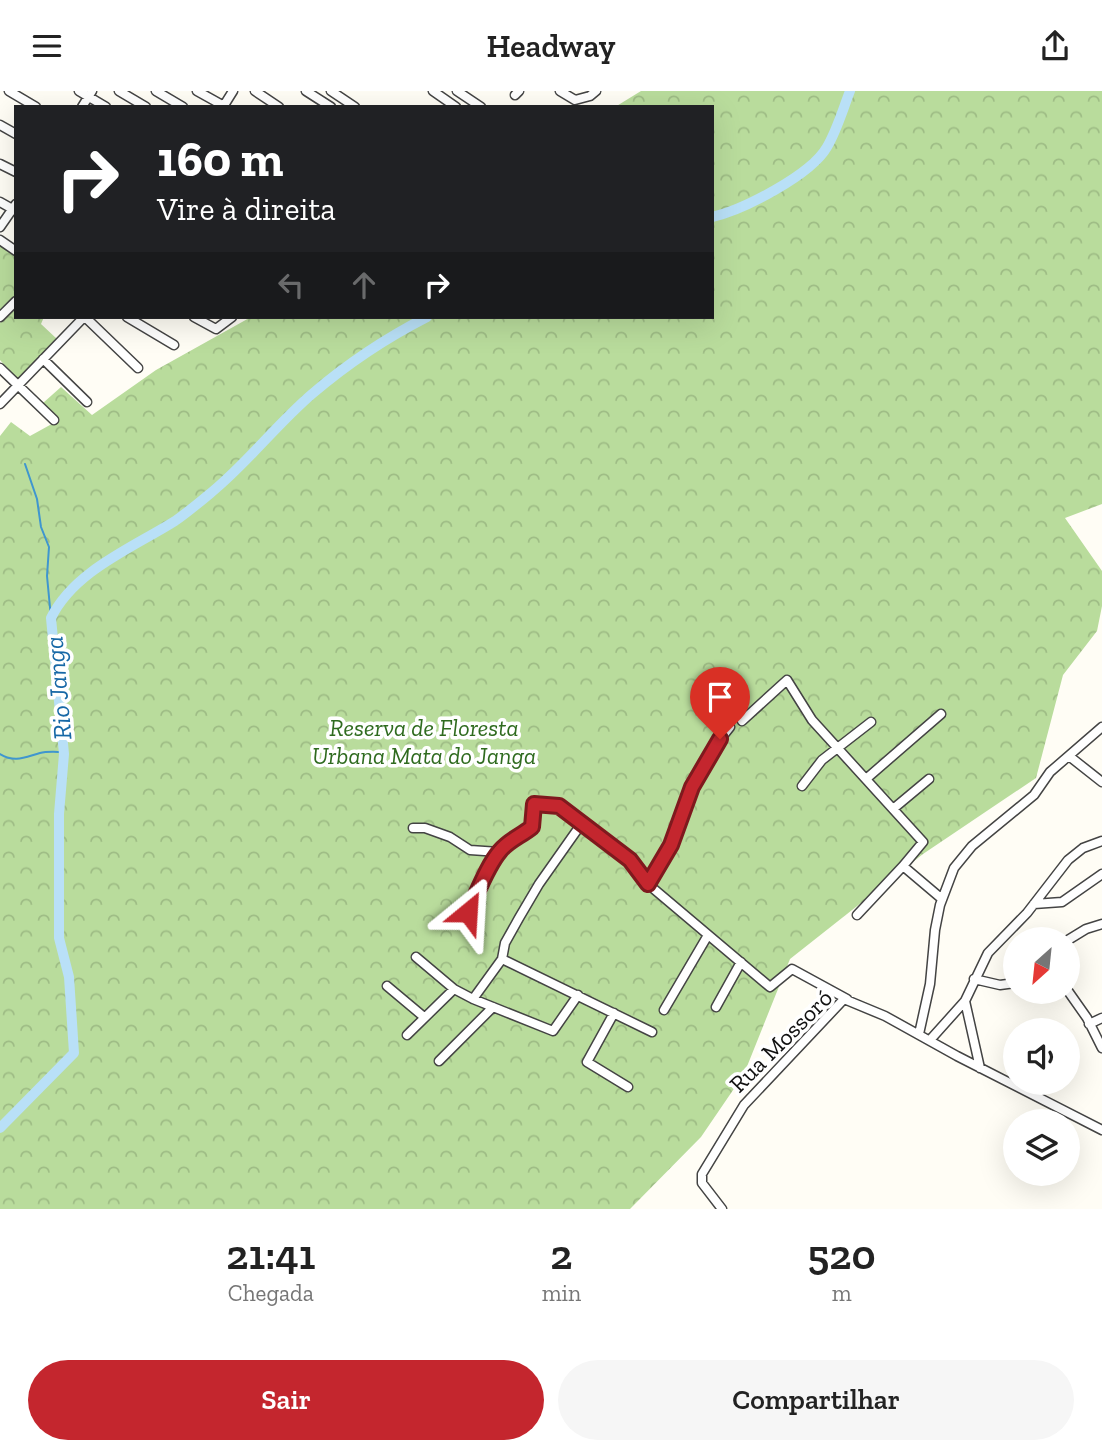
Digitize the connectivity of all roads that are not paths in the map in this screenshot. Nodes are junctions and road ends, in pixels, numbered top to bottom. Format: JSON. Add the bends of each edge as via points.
{"nodes":[{"id":1,"x":9,"y":91,"type":"edge"},
{"id":2,"x":79,"y":91,"type":"edge"},
{"id":3,"x":119,"y":91,"type":"edge"},
{"id":4,"x":156,"y":91,"type":"edge"},
{"id":5,"x":197,"y":91,"type":"edge"},
{"id":6,"x":255,"y":91,"type":"edge"},
{"id":7,"x":306,"y":91,"type":"edge"},
{"id":8,"x":331,"y":91,"type":"edge"},
{"id":9,"x":433,"y":91,"type":"edge"},
{"id":10,"x":451,"y":91,"type":"edge"},
{"id":11,"x":457,"y":91,"type":"edge"},
{"id":12,"x":560,"y":91,"type":"edge"},
{"id":13,"x":596,"y":91,"type":"edge"},
{"id":14,"x":90,"y":94,"type":"edge"},
{"id":15,"x":445,"y":99,"type":"junction"},
{"id":16,"x":341,"y":103,"type":"edge"},
{"id":17,"x":33,"y":105,"type":"edge"},
{"id":18,"x":143,"y":105,"type":"edge"},
{"id":19,"x":180,"y":105,"type":"edge"},
{"id":20,"x":221,"y":105,"type":"edge"},
{"id":21,"x":276,"y":105,"type":"edge"},
{"id":22,"x":328,"y":105,"type":"edge"},
{"id":23,"x":453,"y":105,"type":"edge"},
{"id":24,"x":478,"y":105,"type":"edge"},
{"id":25,"x":14,"y":209,"type":"edge"},
{"id":26,"x":0,"y":227,"type":"edge"},
{"id":27,"x":14,"y":303,"type":"edge"},
{"id":28,"x":0,"y":317,"type":"edge"},
{"id":29,"x":82,"y":319,"type":"edge"},
{"id":30,"x":86,"y":319,"type":"edge"},
{"id":31,"x":130,"y":319,"type":"edge"},
{"id":32,"x":198,"y":319,"type":"edge"},
{"id":33,"x":229,"y":319,"type":"edge"},
{"id":34,"x":174,"y":345,"type":"dead end"},
{"id":35,"x":43,"y":359,"type":"junction"},
{"id":36,"x":0,"y":368,"type":"edge"},
{"id":37,"x":138,"y":368,"type":"dead end"},
{"id":38,"x":18,"y":384,"type":"junction"},
{"id":39,"x":87,"y":402,"type":"dead end"},
{"id":40,"x":0,"y":404,"type":"edge"},
{"id":41,"x":54,"y":420,"type":"dead end"},
{"id":42,"x":941,"y":714,"type":"dead end"},
{"id":43,"x":742,"y":721,"type":"dead end"},
{"id":44,"x":871,"y":722,"type":"dead end"},
{"id":45,"x":730,"y":727,"type":"dead end"},
{"id":46,"x":1102,"y":727,"type":"edge"},
{"id":47,"x":837,"y":748,"type":"junction"},
{"id":48,"x":1069,"y":756,"type":"junction"},
{"id":49,"x":866,"y":779,"type":"junction"},
{"id":50,"x":929,"y":779,"type":"dead end"},
{"id":51,"x":1102,"y":782,"type":"edge"},
{"id":52,"x":802,"y":786,"type":"dead end"},
{"id":53,"x":893,"y":809,"type":"junction"},
{"id":54,"x":582,"y":823,"type":"junction"},
{"id":55,"x":413,"y":828,"type":"dead end"},
{"id":56,"x":1102,"y":841,"type":"edge"},
{"id":57,"x":499,"y":852,"type":"junction"},
{"id":58,"x":903,"y":866,"type":"junction"},
{"id":59,"x":1102,"y":874,"type":"edge"},
{"id":60,"x":648,"y":884,"type":"junction"},
{"id":61,"x":942,"y":898,"type":"junction"},
{"id":62,"x":1034,"y":904,"type":"junction"},
{"id":63,"x":468,"y":912,"type":"dead end"},
{"id":64,"x":857,"y":915,"type":"dead end"},
{"id":65,"x":1102,"y":924,"type":"edge"},
{"id":66,"x":1080,"y":933,"type":"edge"},
{"id":67,"x":708,"y":935,"type":"junction"},
{"id":68,"x":416,"y":957,"type":"dead end"},
{"id":69,"x":502,"y":959,"type":"junction"},
{"id":70,"x":741,"y":962,"type":"junction"},
{"id":71,"x":974,"y":979,"type":"junction"},
{"id":72,"x":1003,"y":985,"type":"edge"},
{"id":73,"x":387,"y":986,"type":"dead end"},
{"id":74,"x":454,"y":989,"type":"junction"},
{"id":75,"x":578,"y":995,"type":"junction"},
{"id":76,"x":473,"y":999,"type":"junction"},
{"id":77,"x":847,"y":999,"type":"junction"},
{"id":78,"x":965,"y":1000,"type":"junction"},
{"id":79,"x":1077,"y":1005,"type":"edge"},
{"id":80,"x":493,"y":1007,"type":"junction"},
{"id":81,"x":716,"y":1007,"type":"dead end"},
{"id":82,"x":664,"y":1010,"type":"dead end"},
{"id":83,"x":614,"y":1013,"type":"junction"},
{"id":84,"x":424,"y":1017,"type":"junction"},
{"id":85,"x":1102,"y":1017,"type":"edge"},
{"id":86,"x":1089,"y":1024,"type":"junction"},
{"id":87,"x":652,"y":1032,"type":"dead end"},
{"id":88,"x":919,"y":1034,"type":"junction"},
{"id":89,"x":407,"y":1035,"type":"dead end"},
{"id":90,"x":930,"y":1040,"type":"junction"},
{"id":91,"x":1102,"y":1048,"type":"edge"},
{"id":92,"x":439,"y":1061,"type":"dead end"},
{"id":93,"x":980,"y":1068,"type":"junction"},
{"id":94,"x":628,"y":1087,"type":"dead end"},
{"id":95,"x":1102,"y":1130,"type":"edge"},
{"id":96,"x":722,"y":1209,"type":"edge"}],
"edges":[{"from":1,"to":17,"type":"street"},
{"from":2,"to":14,"type":"street"},
{"from":3,"to":18,"type":"street"},
{"from":4,"to":19,"type":"street"},
{"from":5,"to":20,"type":"street"},
{"from":6,"to":21,"type":"street"},
{"from":7,"to":22,"type":"street"},
{"from":8,"to":16,"type":"street"},
{"from":9,"to":15,"type":"street"},
{"from":10,"to":15,"type":"street"},
{"from":11,"to":24,"type":"street"},
{"from":12,"to":13,"type":"street","via":[[581,100]]},
{"from":15,"to":23,"type":"street"},
{"from":25,"to":26,"type":"street"},
{"from":27,"to":28,"type":"street"},
{"from":29,"to":35,"type":"street"},
{"from":30,"to":37,"type":"street"},
{"from":31,"to":34,"type":"street"},
{"from":32,"to":33,"type":"street","via":[[216,329]]},
{"from":35,"to":38,"type":"street"},
{"from":35,"to":39,"type":"street"},
{"from":36,"to":38,"type":"street"},
{"from":38,"to":40,"type":"street"},
{"from":38,"to":41,"type":"street"},
{"from":42,"to":49,"type":"street"},
{"from":43,"to":47,"type":"street","via":[[787,680],[812,720]]},
{"from":44,"to":47,"type":"street"},
{"from":45,"to":60,"type":"street","via":[[710,752],[671,845]]},
{"from":46,"to":48,"type":"street"},
{"from":47,"to":49,"type":"street"},
{"from":47,"to":52,"type":"street"},
{"from":48,"to":51,"type":"street"},
{"from":48,"to":61,"type":"street","via":[[1034,795],[963,856]]},
{"from":49,"to":53,"type":"street"},
{"from":50,"to":53,"type":"street"},
{"from":53,"to":58,"type":"street","via":[[923,842]]},
{"from":54,"to":57,"type":"street","via":[[559,806],[534,804],[532,827]]},
{"from":54,"to":60,"type":"street","via":[[630,860]]},
{"from":54,"to":69,"type":"street","via":[[539,884],[505,943]]},
{"from":55,"to":57,"type":"street","via":[[438,832],[470,850]]},
{"from":56,"to":62,"type":"street","via":[[1075,853]]},
{"from":57,"to":63,"type":"street"},
{"from":58,"to":61,"type":"street"},
{"from":58,"to":64,"type":"street"},
{"from":59,"to":62,"type":"street","via":[[1062,902]]},
{"from":60,"to":67,"type":"street"},
{"from":61,"to":88,"type":"street"},
{"from":62,"to":71,"type":"street","via":[[992,948]]},
{"from":65,"to":66,"type":"street"},
{"from":67,"to":70,"type":"street"},
{"from":67,"to":82,"type":"street"},
{"from":68,"to":74,"type":"street"},
{"from":69,"to":75,"type":"street"},
{"from":69,"to":76,"type":"street"},
{"from":70,"to":77,"type":"street","via":[[770,987],[792,969]]},
{"from":70,"to":81,"type":"street"},
{"from":71,"to":72,"type":"street"},
{"from":71,"to":78,"type":"street"},
{"from":73,"to":84,"type":"street"},
{"from":74,"to":76,"type":"street"},
{"from":74,"to":84,"type":"street"},
{"from":75,"to":80,"type":"street","via":[[553,1031]]},
{"from":75,"to":83,"type":"street"},
{"from":76,"to":80,"type":"street"},
{"from":77,"to":88,"type":"street","name":"Rua Mossoró"},
{"from":77,"to":96,"type":"street","name":"Rua Mossoró","via":[[833,1008],[738,1113],[701,1180]]},
{"from":78,"to":90,"type":"street"},
{"from":78,"to":93,"type":"street"},
{"from":79,"to":86,"type":"street"},
{"from":80,"to":92,"type":"street"},
{"from":83,"to":87,"type":"street"},
{"from":83,"to":94,"type":"street","via":[[587,1062]]},
{"from":84,"to":89,"type":"street"},
{"from":85,"to":86,"type":"street"},
{"from":86,"to":91,"type":"street"},
{"from":88,"to":90,"type":"street","name":"Rua Mossoró"},
{"from":90,"to":93,"type":"street","name":"Rua Mossoró"},
{"from":93,"to":95,"type":"street","name":"Rua Mossoró"}]}
